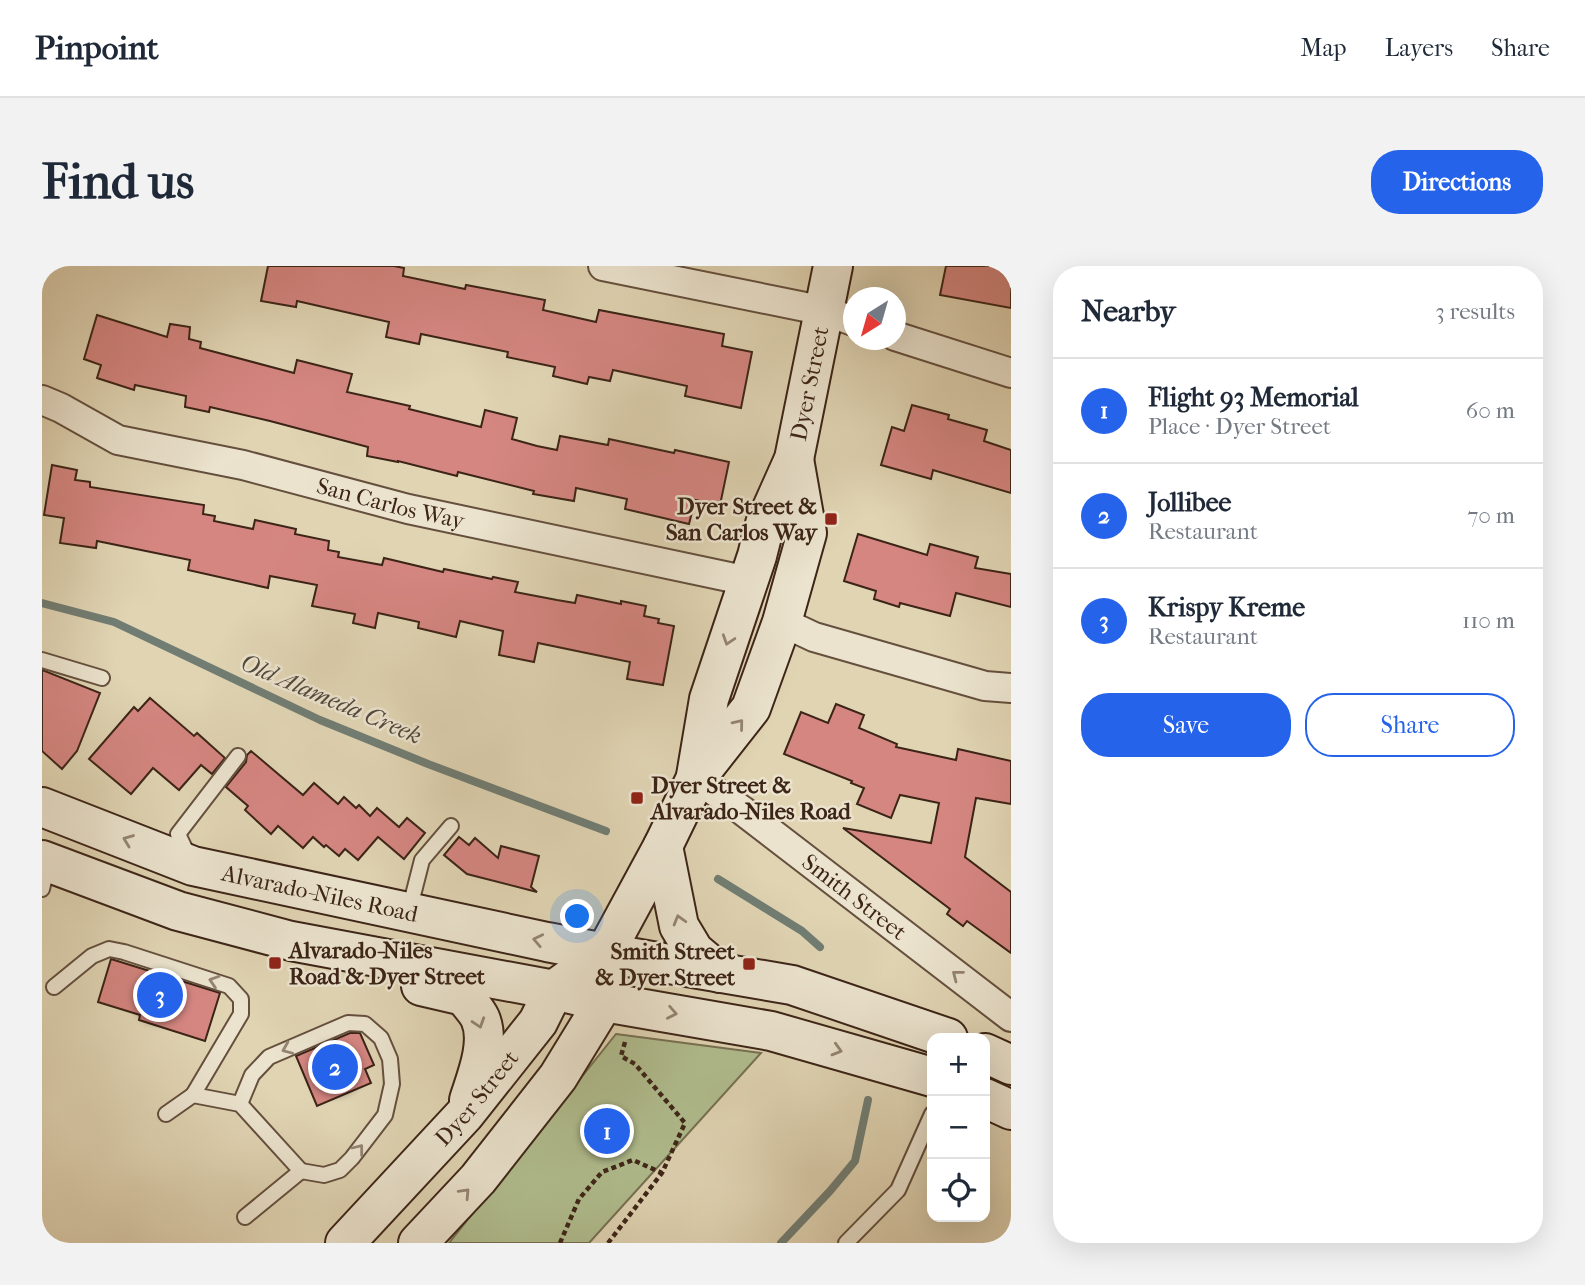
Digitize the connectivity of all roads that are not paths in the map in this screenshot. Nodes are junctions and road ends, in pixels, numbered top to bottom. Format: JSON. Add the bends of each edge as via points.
{"nodes":[{"id":1,"x":603,"y":266,"type":"edge"},
{"id":2,"x":833,"y":266,"type":"edge"},
{"id":3,"x":839,"y":316,"type":"edge"},
{"id":4,"x":906,"y":340,"type":"edge"},
{"id":5,"x":1011,"y":373,"type":"edge"},
{"id":6,"x":42,"y":400,"type":"edge"},
{"id":7,"x":794,"y":459,"type":"junction"},
{"id":8,"x":748,"y":581,"type":"junction"},
{"id":9,"x":782,"y":622,"type":"junction"},
{"id":10,"x":42,"y":660,"type":"edge"},
{"id":11,"x":102,"y":678,"type":"dead end"},
{"id":12,"x":1011,"y":688,"type":"edge"},
{"id":13,"x":238,"y":756,"type":"dead end"},
{"id":14,"x":696,"y":778,"type":"junction"},
{"id":15,"x":42,"y":807,"type":"edge"},
{"id":16,"x":451,"y":826,"type":"dead end"},
{"id":17,"x":663,"y":846,"type":"junction"},
{"id":18,"x":193,"y":866,"type":"junction"},
{"id":19,"x":44,"y":870,"type":"edge"},
{"id":20,"x":409,"y":912,"type":"junction"},
{"id":21,"x":291,"y":941,"type":"junction"},
{"id":22,"x":606,"y":953,"type":"junction"},
{"id":23,"x":720,"y":973,"type":"junction"},
{"id":24,"x":54,"y":987,"type":"dead end"},
{"id":25,"x":554,"y":990,"type":"junction"},
{"id":26,"x":604,"y":1002,"type":"junction"},
{"id":27,"x":1011,"y":1017,"type":"edge"},
{"id":28,"x":934,"y":1033,"type":"edge"},
{"id":29,"x":990,"y":1055,"type":"edge"},
{"id":30,"x":1011,"y":1065,"type":"edge"},
{"id":31,"x":927,"y":1076,"type":"edge"},
{"id":32,"x":193,"y":1095,"type":"junction"},
{"id":33,"x":990,"y":1100,"type":"edge"},
{"id":34,"x":240,"y":1104,"type":"junction"},
{"id":35,"x":1011,"y":1110,"type":"edge"},
{"id":36,"x":166,"y":1114,"type":"dead end"},
{"id":37,"x":465,"y":1114,"type":"junction"},
{"id":38,"x":927,"y":1125,"type":"edge"},
{"id":39,"x":301,"y":1171,"type":"junction"},
{"id":40,"x":245,"y":1217,"type":"dead end"},
{"id":41,"x":345,"y":1243,"type":"edge"},
{"id":42,"x":418,"y":1243,"type":"edge"},
{"id":43,"x":846,"y":1243,"type":"edge"}],
"edges":[{"from":1,"to":3,"type":"street"},
{"from":2,"to":3,"type":"main road","name":"Dyer Street"},
{"from":3,"to":7,"type":"main road","name":"Dyer Street"},
{"from":4,"to":5,"type":"street"},
{"from":6,"to":8,"type":"street","name":"San Carlos Way","via":[[118,440],[243,465],[408,509]]},
{"from":7,"to":8,"type":"main road","name":"Dyer Street","via":[[765,524]]},
{"from":7,"to":9,"type":"main road","name":"Dyer Street","via":[[807,533]]},
{"from":8,"to":14,"type":"main road","name":"Dyer Street","one_way":true,"via":[[709,699]]},
{"from":9,"to":12,"type":"street","via":[[814,637],[985,686]]},
{"from":14,"to":9,"type":"main road","name":"Dyer Street","one_way":true,"via":[[751,708]]},
{"from":10,"to":11,"type":"lane"},
{"from":13,"to":18,"type":"lane","via":[[178,834]]},
{"from":14,"to":17,"type":"main road","name":"Dyer Street"},
{"from":27,"to":14,"type":"street","name":"Smith Street","one_way":true},
{"from":18,"to":15,"type":"main road","name":"Alvarado-Niles Road","one_way":true},
{"from":16,"to":20,"type":"lane","via":[[422,860]]},
{"from":17,"to":22,"type":"main road","name":"Dyer Street"},
{"from":23,"to":17,"type":"main road","one_way":true,"via":[[694,951],[679,926]]},
{"from":18,"to":20,"type":"main road","name":"Alvarado-Niles Road"},
{"from":19,"to":21,"type":"main road"},
{"from":22,"to":20,"type":"main road","name":"Alvarado-Niles Road","one_way":true},
{"from":21,"to":25,"type":"main road"},
{"from":21,"to":37,"type":"main road","one_way":true,"via":[[333,966],[464,996],[481,1019],[483,1035],[482,1058]]},
{"from":22,"to":23,"type":"main road"},
{"from":22,"to":25,"type":"main road","name":"Dyer Street"},
{"from":22,"to":26,"type":"main road","name":"Dyer Street"},
{"from":23,"to":28,"type":"main road","via":[[805,988]]},
{"from":32,"to":24,"type":"lane","one_way":true,"via":[[241,1014],[241,999],[229,986],[109,949],[92,956]]},
{"from":25,"to":26,"type":"main road"},
{"from":25,"to":37,"type":"main road","name":"Dyer Street","via":[[538,1022]]},
{"from":26,"to":31,"type":"main road","one_way":true,"via":[[771,1031]]},
{"from":42,"to":26,"type":"main road","name":"Dyer Street","one_way":true,"via":[[478,1179],[558,1077]]},
{"from":29,"to":30,"type":"main road"},
{"from":32,"to":34,"type":"lane"},
{"from":32,"to":36,"type":"lane"},
{"from":33,"to":35,"type":"main road"},
{"from":34,"to":39,"type":"lane"},
{"from":39,"to":34,"type":"lane","one_way":true,"via":[[324,1175],[340,1170],[385,1115],[392,1084],[390,1059],[380,1038],[365,1024],[348,1023],[269,1057],[252,1075]]},
{"from":37,"to":41,"type":"main road","name":"Dyer Street"},
{"from":38,"to":43,"type":"lane","via":[[898,1189]]},
{"from":39,"to":40,"type":"lane"}]}
